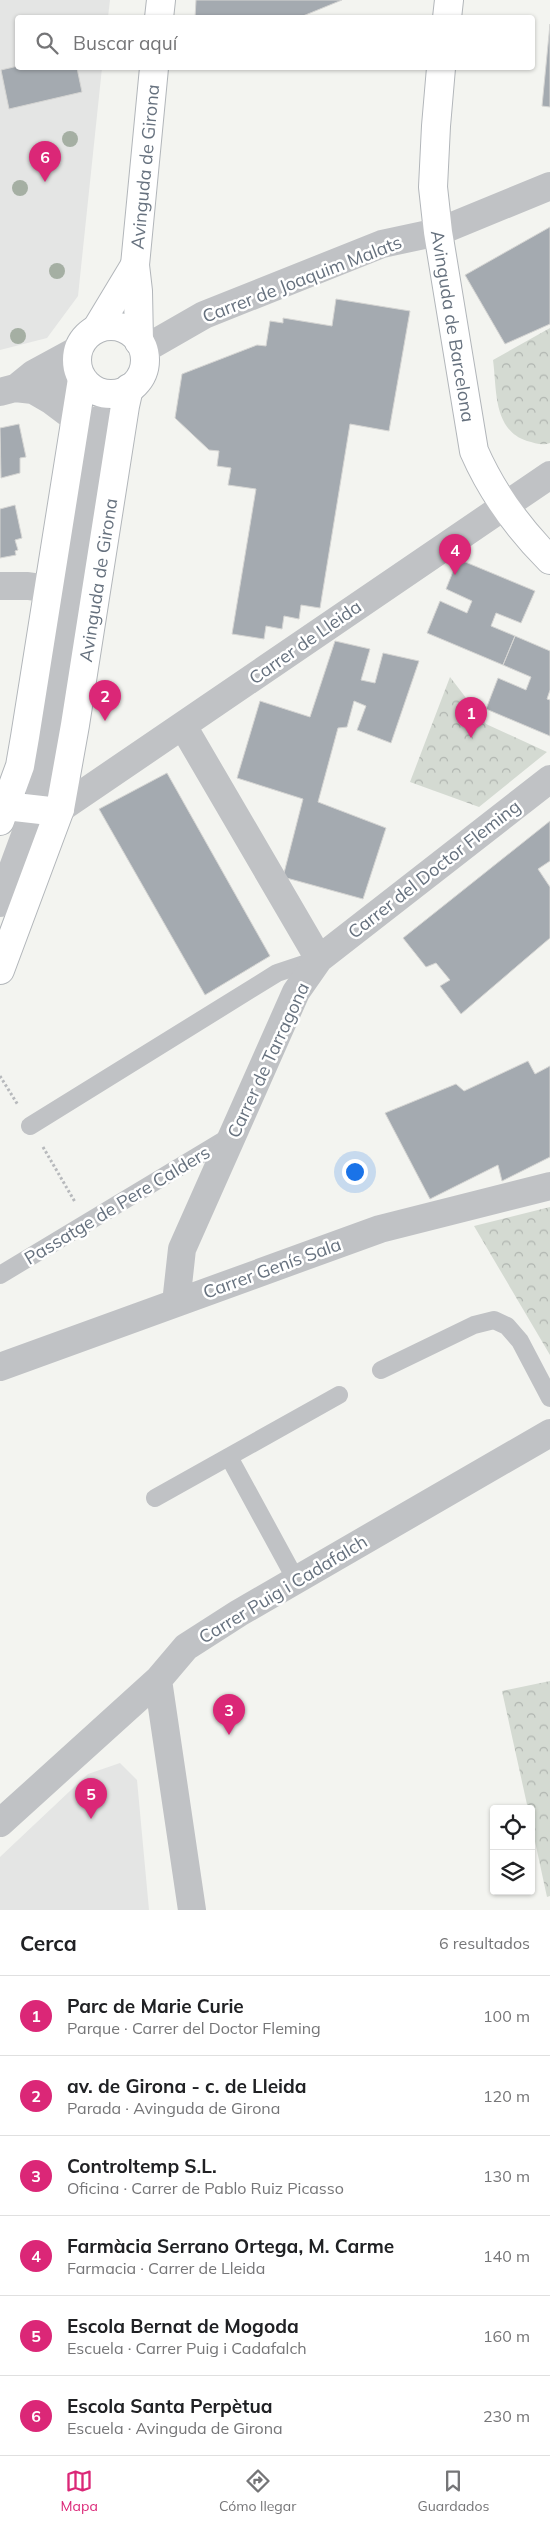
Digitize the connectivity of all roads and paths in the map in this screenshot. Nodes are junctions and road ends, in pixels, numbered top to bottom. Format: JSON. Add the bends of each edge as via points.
{"nodes":[{"id":1,"x":161,"y":0,"type":"edge"},
{"id":2,"x":449,"y":0,"type":"edge"},
{"id":3,"x":159,"y":15,"type":"edge"},
{"id":4,"x":447,"y":15,"type":"edge"},
{"id":5,"x":154,"y":70,"type":"edge"},
{"id":6,"x":442,"y":70,"type":"edge"},
{"id":7,"x":550,"y":186,"type":"edge"},
{"id":8,"x":438,"y":232,"type":"junction"},
{"id":9,"x":134,"y":264,"type":"junction"},
{"id":10,"x":97,"y":328,"type":"junction"},
{"id":11,"x":141,"y":346,"type":"junction"},
{"id":12,"x":79,"y":349,"type":"junction"},
{"id":13,"x":82,"y":379,"type":"junction"},
{"id":14,"x":130,"y":388,"type":"junction"},
{"id":15,"x":16,"y":390,"type":"edge"},
{"id":16,"x":88,"y":419,"type":"junction"},
{"id":17,"x":550,"y":475,"type":"edge"},
{"id":18,"x":504,"y":506,"type":"junction"},
{"id":19,"x":550,"y":560,"type":"edge"},
{"id":20,"x":0,"y":586,"type":"edge"},
{"id":21,"x":49,"y":589,"type":"junction"},
{"id":22,"x":183,"y":726,"type":"junction"},
{"id":23,"x":550,"y":779,"type":"edge"},
{"id":24,"x":39,"y":788,"type":"dead end"},
{"id":25,"x":60,"y":808,"type":"junction"},
{"id":26,"x":2,"y":810,"type":"edge"},
{"id":27,"x":28,"y":827,"type":"dead end"},
{"id":28,"x":0,"y":903,"type":"edge"},
{"id":29,"x":319,"y":959,"type":"junction"},
{"id":30,"x":0,"y":970,"type":"edge"},
{"id":31,"x":0,"y":1076,"type":"edge"},
{"id":32,"x":30,"y":1126,"type":"junction"},
{"id":33,"x":233,"y":1135,"type":"junction"},
{"id":34,"x":550,"y":1186,"type":"edge"},
{"id":35,"x":87,"y":1222,"type":"junction"},
{"id":36,"x":0,"y":1275,"type":"edge"},
{"id":37,"x":176,"y":1304,"type":"junction"},
{"id":38,"x":0,"y":1367,"type":"edge"},
{"id":39,"x":381,"y":1370,"type":"dead end"},
{"id":40,"x":339,"y":1395,"type":"dead end"},
{"id":41,"x":550,"y":1398,"type":"edge"},
{"id":42,"x":550,"y":1433,"type":"edge"},
{"id":43,"x":229,"y":1457,"type":"junction"},
{"id":44,"x":155,"y":1498,"type":"dead end"},
{"id":45,"x":296,"y":1580,"type":"junction"},
{"id":46,"x":158,"y":1680,"type":"junction"},
{"id":47,"x":0,"y":1823,"type":"edge"},
{"id":48,"x":192,"y":1910,"type":"edge"}],
"edges":[{"from":1,"to":3,"type":"main road"},
{"from":2,"to":4,"type":"main road"},
{"from":5,"to":9,"type":"main road","name":"Avinguda de Girona"},
{"from":6,"to":8,"type":"main road","name":"Avinguda de Barcelona","via":[[433,187]]},
{"from":7,"to":8,"type":"street","name":"Carrer de Joaquim Malats"},
{"from":8,"to":11,"type":"street","name":"Carrer de Joaquim Malats","via":[[382,244],[204,315]]},
{"from":8,"to":18,"type":"main road","name":"Avinguda de Barcelona","via":[[474,450],[486,479]]},
{"from":9,"to":10,"type":"main road","name":"Avinguda de Girona"},
{"from":9,"to":11,"type":"main road","name":"Avinguda de Girona"},
{"from":10,"to":11,"type":"main road","via":[[120,328]]},
{"from":10,"to":12,"type":"main road"},
{"from":11,"to":14,"type":"main road","via":[[145,358],[141,376]]},
{"from":12,"to":13,"type":"main road","via":[[77,362]]},
{"from":12,"to":15,"type":"street","via":[[33,374]]},
{"from":13,"to":14,"type":"main road","via":[[106,394],[118,394]]},
{"from":13,"to":15,"type":"street"},
{"from":13,"to":16,"type":"main road"},
{"from":14,"to":25,"type":"main road","name":"Avinguda de Girona","via":[[124,406]]},
{"from":15,"to":16,"type":"street","via":[[52,401]]},
{"from":16,"to":21,"type":"main road"},
{"from":16,"to":24,"type":"street"},
{"from":17,"to":18,"type":"street","name":"Carrer de Lleida"},
{"from":18,"to":19,"type":"main road","name":"Avinguda de Barcelona"},
{"from":18,"to":22,"type":"street","name":"Carrer de Lleida"},
{"from":20,"to":21,"type":"street"},
{"from":21,"to":26,"type":"main road","via":[[23,747]]},
{"from":22,"to":25,"type":"street","name":"Carrer de Lleida"},
{"from":22,"to":29,"type":"street"},
{"from":23,"to":29,"type":"street","name":"Carrer del Doctor Fleming"},
{"from":25,"to":26,"type":"main road","via":[[50,811]]},
{"from":25,"to":30,"type":"main road","name":"Avinguda de Girona"},
{"from":27,"to":28,"type":"street"},
{"from":29,"to":32,"type":"lane","via":[[277,973]]},
{"from":29,"to":33,"type":"street","name":"Carrer de Tarragona","via":[[296,992]]},
{"from":31,"to":32,"type":"path"},
{"from":32,"to":35,"type":"path"},
{"from":33,"to":35,"type":"lane","name":"Passatge de Pere Calders"},
{"from":33,"to":37,"type":"street","name":"Carrer de Tarragona","via":[[182,1249]]},
{"from":34,"to":37,"type":"street","name":"Carrer Genís Sala","via":[[380,1229]]},
{"from":35,"to":36,"type":"lane","name":"Passatge de Pere Calders"},
{"from":37,"to":38,"type":"street","name":"Carrer Genís Sala"},
{"from":39,"to":41,"type":"lane","via":[[474,1325],[494,1320],[507,1326],[520,1342]]},
{"from":40,"to":43,"type":"lane"},
{"from":42,"to":45,"type":"street","name":"Carrer Puig i Cadafalch"},
{"from":43,"to":44,"type":"lane"},
{"from":43,"to":45,"type":"lane"},
{"from":45,"to":46,"type":"street","name":"Carrer Puig i Cadafalch","via":[[186,1647]]},
{"from":46,"to":47,"type":"street","name":"Carrer Puig i Cadafalch"},
{"from":46,"to":48,"type":"street"}]}
